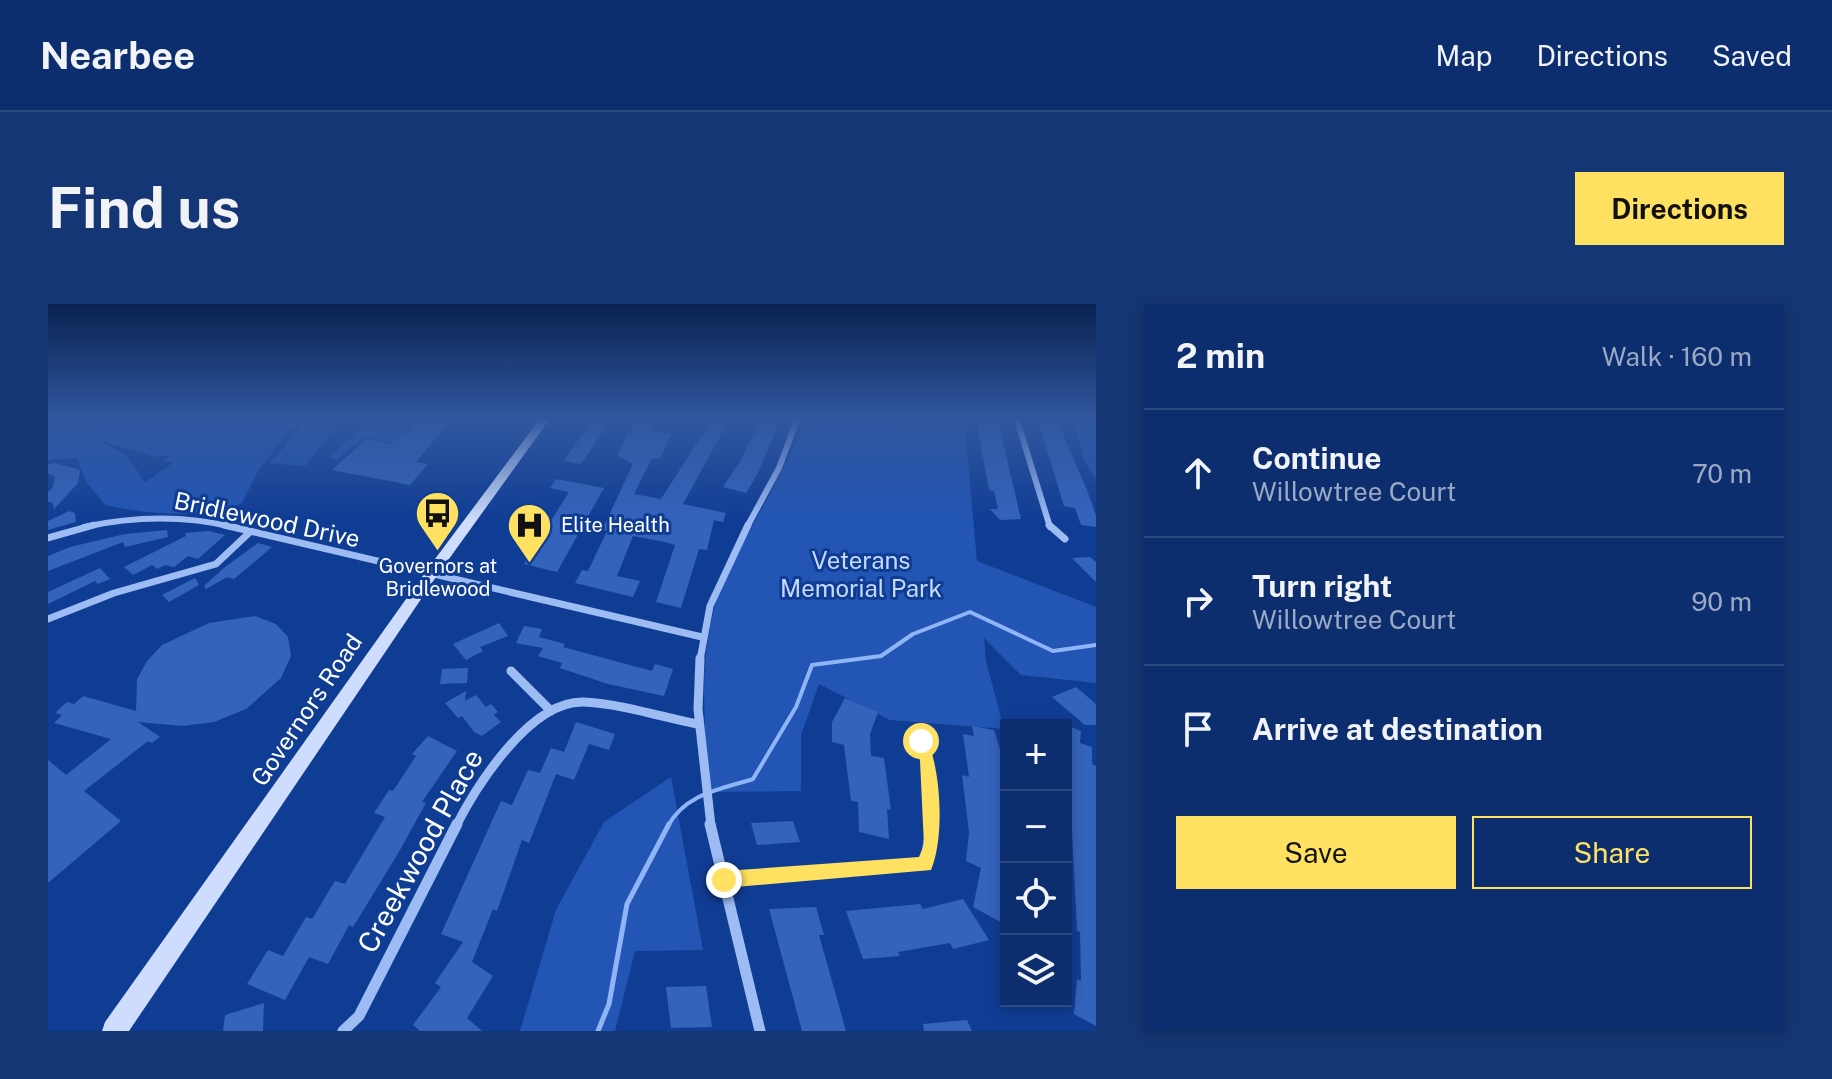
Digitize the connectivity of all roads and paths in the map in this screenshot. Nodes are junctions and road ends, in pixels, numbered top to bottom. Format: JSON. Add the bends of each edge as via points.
{"nodes":[{"id":1,"x":519,"y":454,"type":"edge"},
{"id":2,"x":785,"y":454,"type":"edge"},
{"id":3,"x":1027,"y":454,"type":"edge"},
{"id":4,"x":251,"y":531,"type":"junction"},
{"id":5,"x":48,"y":538,"type":"edge"},
{"id":6,"x":1065,"y":539,"type":"dead end"},
{"id":7,"x":431,"y":574,"type":"junction"},
{"id":8,"x":48,"y":619,"type":"edge"},
{"id":9,"x":702,"y":637,"type":"junction"},
{"id":10,"x":511,"y":671,"type":"dead end"},
{"id":11,"x":551,"y":711,"type":"junction"},
{"id":12,"x":697,"y":724,"type":"junction"},
{"id":13,"x":921,"y":741,"type":"dead end"},
{"id":14,"x":724,"y":880,"type":"junction"},
{"id":15,"x":114,"y":1031,"type":"edge"},
{"id":16,"x":343,"y":1031,"type":"edge"},
{"id":17,"x":760,"y":1031,"type":"edge"}],
"edges":[{"from":1,"to":7,"type":"main road","name":"Governors Road"},
{"from":2,"to":9,"type":"street","via":[[774,485],[726,562]]},
{"from":3,"to":6,"type":"street","via":[[1049,526]]},
{"from":4,"to":5,"type":"street","name":"Bridlewood Drive","via":[[166,516],[103,522]]},
{"from":4,"to":7,"type":"street","name":"Bridlewood Drive"},
{"from":4,"to":8,"type":"street","via":[[216,564],[114,593]]},
{"from":7,"to":9,"type":"street","name":"Bridlewood Drive"},
{"from":7,"to":15,"type":"main road","name":"Governors Road"},
{"from":9,"to":12,"type":"street"},
{"from":10,"to":11,"type":"street"},
{"from":11,"to":12,"type":"street","name":"Creekwood Place","via":[[581,702]]},
{"from":11,"to":16,"type":"street","name":"Creekwood Place","via":[[500,754],[471,797],[359,1016]]},
{"from":12,"to":14,"type":"street"},
{"from":13,"to":14,"type":"street","via":[[932,845],[925,864]]},
{"from":14,"to":17,"type":"street"}]}
